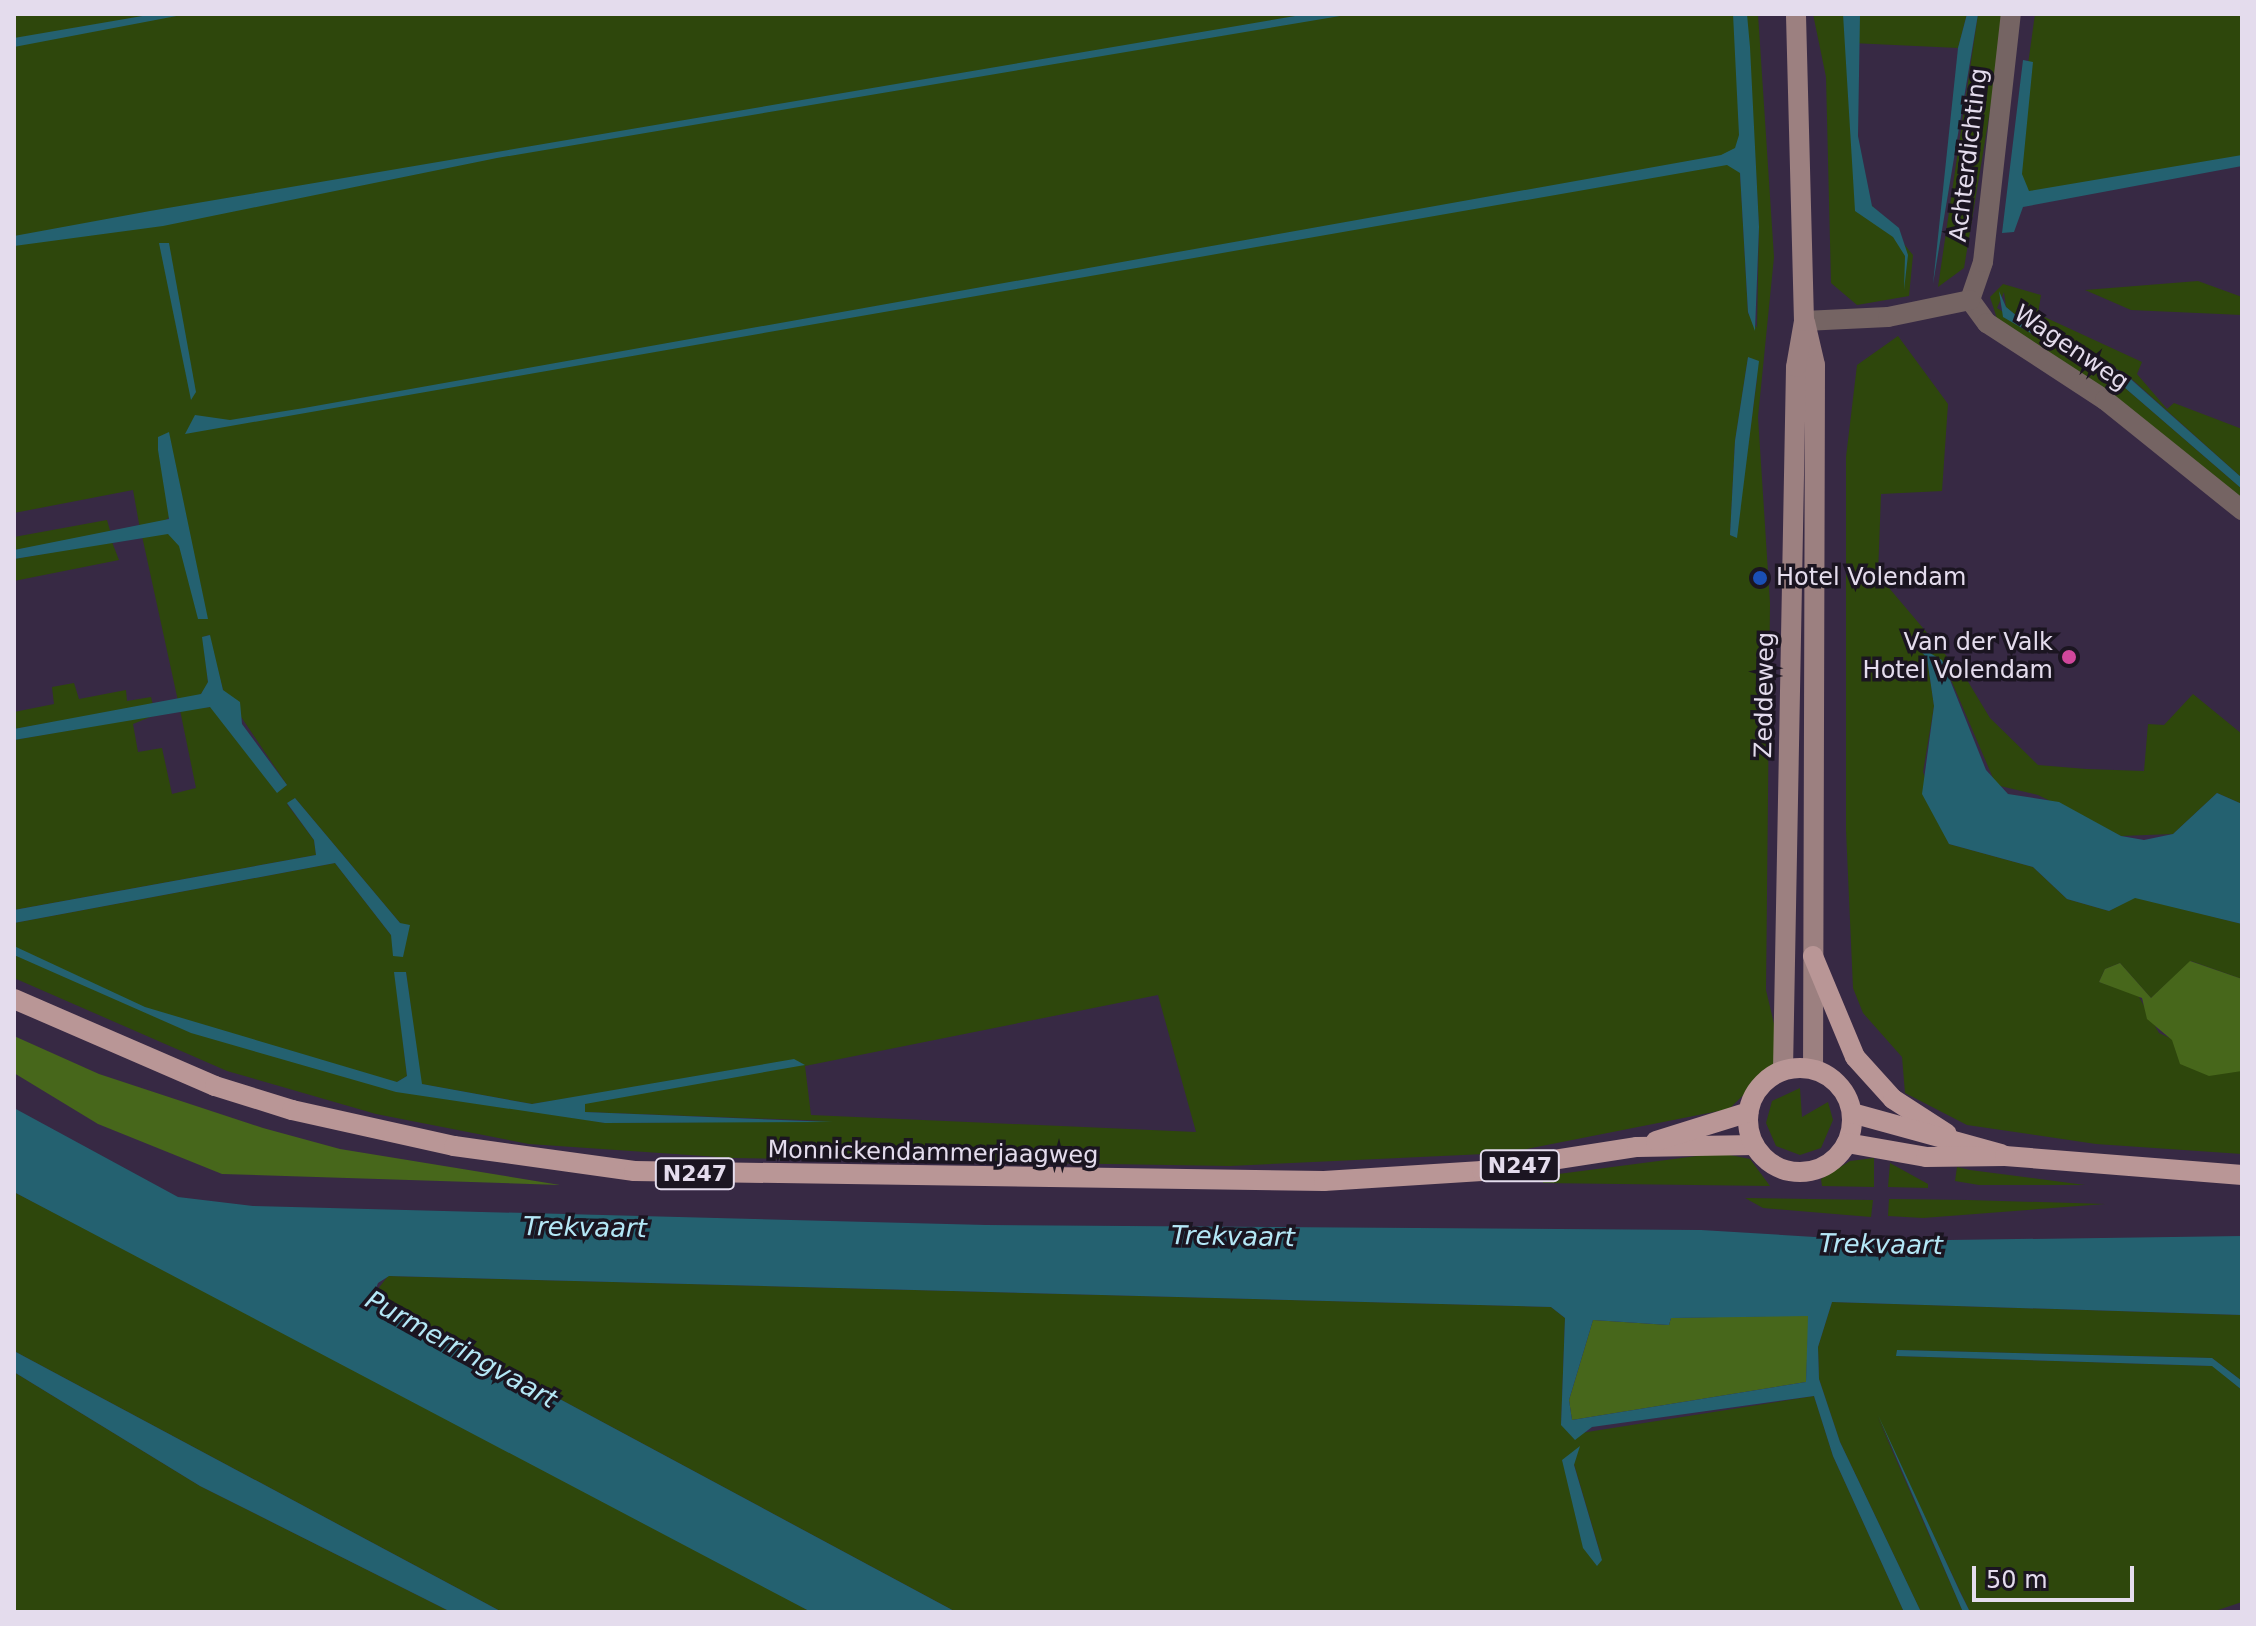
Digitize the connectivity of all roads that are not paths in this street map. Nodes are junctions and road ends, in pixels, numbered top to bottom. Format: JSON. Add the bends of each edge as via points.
{"nodes":[{"id":1,"x":1788,"y":14,"type":"edge"},
{"id":2,"x":1796,"y":14,"type":"edge"},
{"id":3,"x":2011,"y":14,"type":"edge"},
{"id":4,"x":1795,"y":41,"type":"junction"},
{"id":5,"x":1970,"y":300,"type":"junction"},
{"id":6,"x":1804,"y":321,"type":"junction"},
{"id":7,"x":2242,"y":510,"type":"edge"},
{"id":8,"x":1813,"y":956,"type":"junction"},
{"id":9,"x":14,"y":999,"type":"edge"},
{"id":10,"x":1813,"y":1069,"type":"junction"},
{"id":11,"x":1783,"y":1070,"type":"junction"},
{"id":12,"x":1749,"y":1112,"type":"junction"},
{"id":13,"x":1852,"y":1113,"type":"junction"},
{"id":14,"x":1947,"y":1134,"type":"junction"},
{"id":15,"x":1847,"y":1143,"type":"junction"},
{"id":16,"x":1754,"y":1145,"type":"junction"},
{"id":17,"x":1637,"y":1147,"type":"junction"},
{"id":18,"x":2005,"y":1156,"type":"junction"},
{"id":19,"x":2242,"y":1175,"type":"edge"}],
"edges":[{"from":1,"to":4,"type":"main road","name":"Zeddeweg"},
{"from":2,"to":4,"type":"main road","name":"Zeddeweg"},
{"from":3,"to":5,"type":"street","name":"Achterdichting","via":[[1983,262]]},
{"from":4,"to":6,"type":"main road","name":"Zeddeweg"},
{"from":5,"to":6,"type":"street","via":[[1888,317]]},
{"from":5,"to":7,"type":"street","name":"Wagenweg","via":[[1987,323],[2105,400]]},
{"from":6,"to":8,"type":"main road","name":"Zeddeweg","via":[[1815,365]]},
{"from":6,"to":11,"type":"main road","name":"Zeddeweg","via":[[1796,367]]},
{"from":8,"to":10,"type":"main road","name":"Zeddeweg"},
{"from":8,"to":14,"type":"main road","via":[[1855,1057],[1893,1099]]},
{"from":9,"to":17,"type":"main road","name":"Monnickendammerjaagweg","number":"N247","via":[[215,1086],[292,1110],[454,1146],[634,1171],[1324,1181],[1482,1171]]},
{"from":10,"to":11,"type":"main road"},
{"from":10,"to":13,"type":"main road","via":[[1843,1092]]},
{"from":11,"to":12,"type":"main road","via":[[1755,1092]]},
{"from":12,"to":16,"type":"main road"},
{"from":12,"to":17,"type":"main road","name":"Monnickendammerjaagweg","number":"N247"},
{"from":13,"to":14,"type":"main road"},
{"from":13,"to":15,"type":"main road"},
{"from":14,"to":18,"type":"main road"},
{"from":15,"to":16,"type":"main road","via":[[1827,1164],[1804,1172],[1770,1163]]},
{"from":15,"to":18,"type":"main road","via":[[1926,1157]]},
{"from":16,"to":17,"type":"main road","name":"Monnickendammerjaagweg","number":"N247"},
{"from":18,"to":19,"type":"main road"}]}
